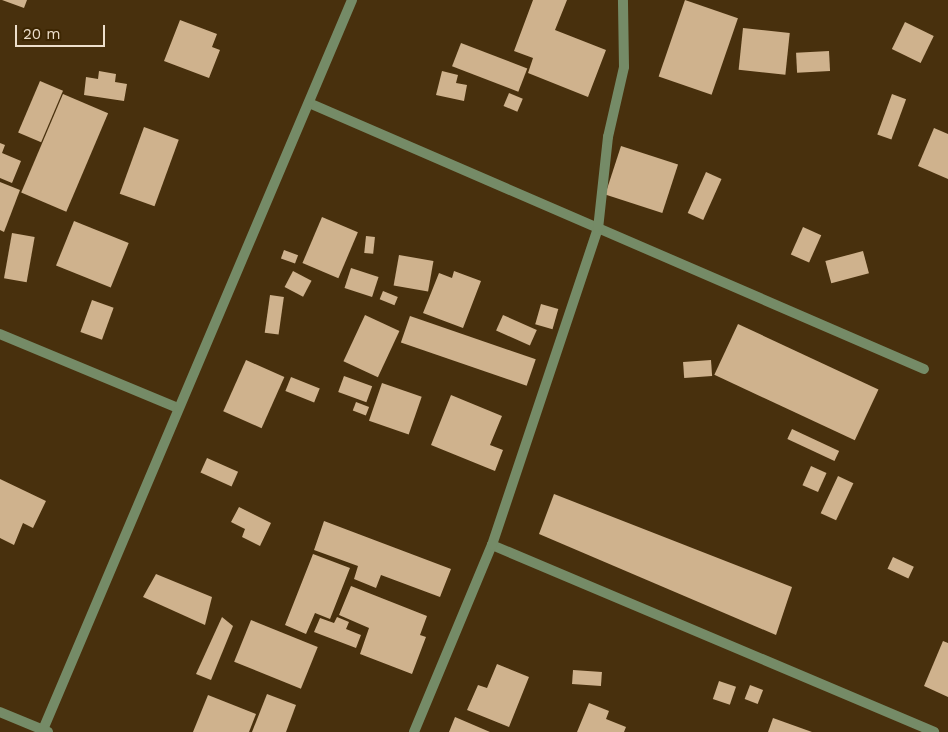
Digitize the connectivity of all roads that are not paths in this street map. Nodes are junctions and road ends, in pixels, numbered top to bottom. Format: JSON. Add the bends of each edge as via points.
{"nodes":[{"id":1,"x":352,"y":0,"type":"edge"},
{"id":2,"x":623,"y":0,"type":"edge"},
{"id":3,"x":309,"y":103,"type":"junction"},
{"id":4,"x":598,"y":229,"type":"junction"},
{"id":5,"x":0,"y":334,"type":"edge"},
{"id":6,"x":924,"y":369,"type":"dead end"},
{"id":7,"x":178,"y":408,"type":"junction"},
{"id":8,"x":492,"y":545,"type":"junction"},
{"id":9,"x":0,"y":712,"type":"edge"},
{"id":10,"x":44,"y":731,"type":"edge"},
{"id":11,"x":414,"y":732,"type":"edge"},
{"id":12,"x":934,"y":732,"type":"edge"}],
"edges":[{"from":1,"to":3,"type":"street"},
{"from":2,"to":4,"type":"street","via":[[624,67],[608,137]]},
{"from":3,"to":4,"type":"street"},
{"from":3,"to":7,"type":"street"},
{"from":4,"to":6,"type":"street"},
{"from":4,"to":8,"type":"street"},
{"from":5,"to":7,"type":"street"},
{"from":7,"to":10,"type":"street"},
{"from":8,"to":11,"type":"street"},
{"from":8,"to":12,"type":"street"},
{"from":9,"to":10,"type":"street"}]}
